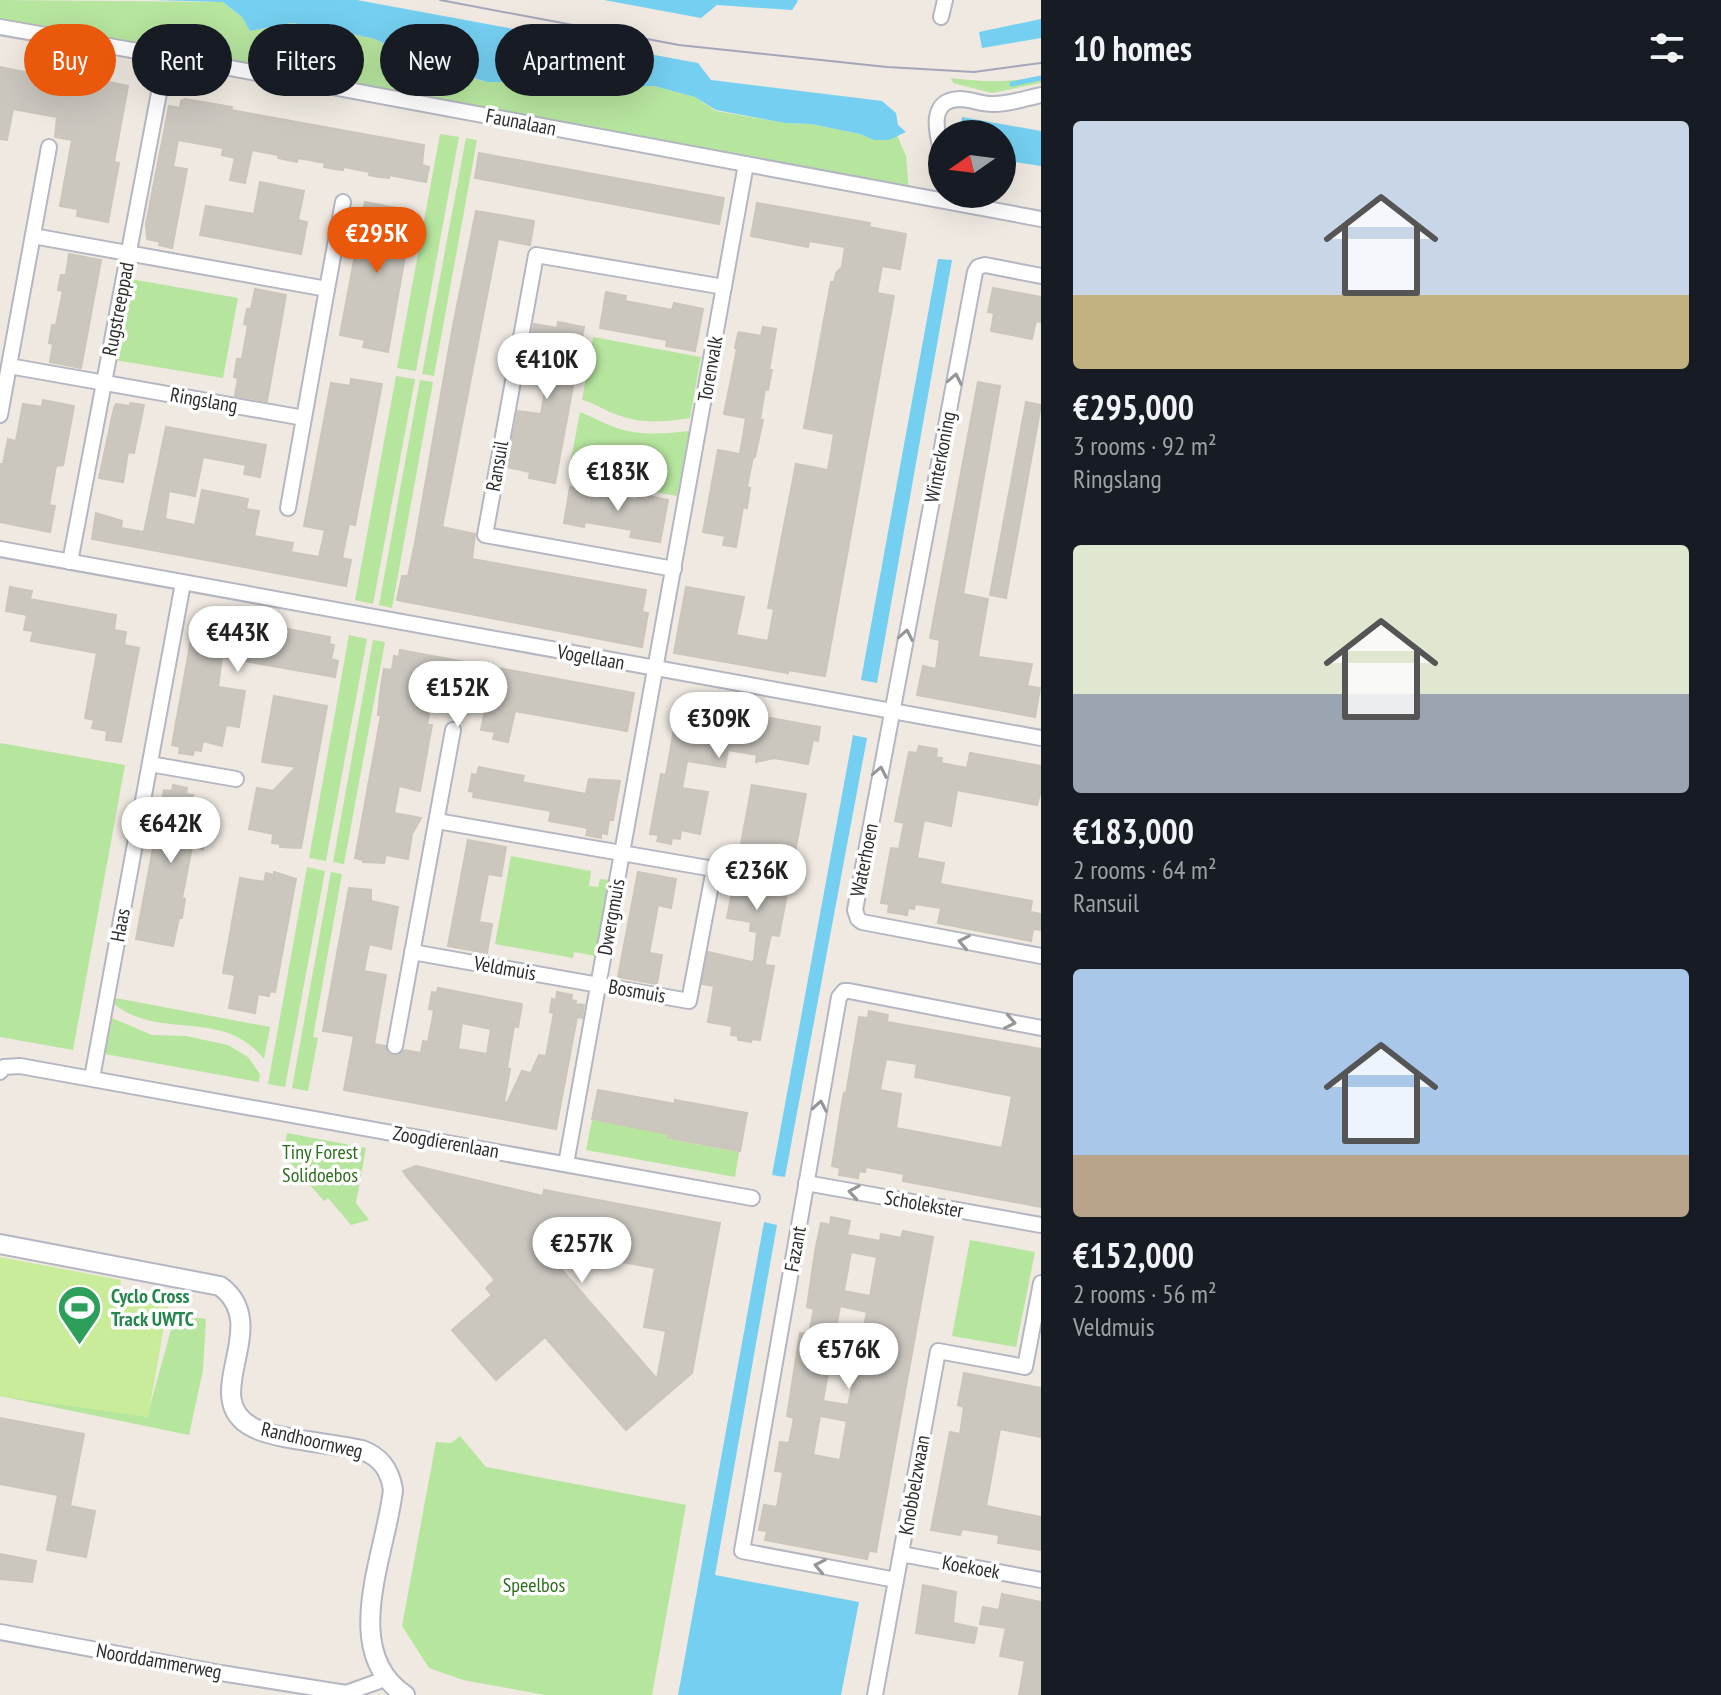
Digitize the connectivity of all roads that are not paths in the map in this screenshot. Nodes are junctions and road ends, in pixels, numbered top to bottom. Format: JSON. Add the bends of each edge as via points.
{"nodes":[{"id":1,"x":945,"y":0,"type":"edge"},
{"id":2,"x":941,"y":17,"type":"dead end"},
{"id":3,"x":0,"y":27,"type":"edge"},
{"id":4,"x":132,"y":50,"type":"edge"},
{"id":5,"x":232,"y":68,"type":"edge"},
{"id":6,"x":1041,"y":95,"type":"edge"},
{"id":7,"x":158,"y":96,"type":"edge"},
{"id":8,"x":936,"y":120,"type":"edge"},
{"id":9,"x":49,"y":147,"type":"dead end"},
{"id":10,"x":746,"y":164,"type":"junction"},
{"id":11,"x":928,"y":194,"type":"edge"},
{"id":12,"x":343,"y":202,"type":"dead end"},
{"id":13,"x":992,"y":208,"type":"edge"},
{"id":14,"x":1041,"y":219,"type":"edge"},
{"id":15,"x":33,"y":236,"type":"junction"},
{"id":16,"x":128,"y":254,"type":"junction"},
{"id":17,"x":1041,"y":276,"type":"edge"},
{"id":18,"x":724,"y":287,"type":"junction"},
{"id":19,"x":327,"y":289,"type":"junction"},
{"id":20,"x":9,"y":366,"type":"junction"},
{"id":21,"x":104,"y":383,"type":"junction"},
{"id":22,"x":0,"y":415,"type":"edge"},
{"id":23,"x":304,"y":418,"type":"junction"},
{"id":24,"x":288,"y":508,"type":"dead end"},
{"id":25,"x":0,"y":549,"type":"edge"},
{"id":26,"x":70,"y":562,"type":"junction"},
{"id":27,"x":674,"y":569,"type":"junction"},
{"id":28,"x":183,"y":583,"type":"junction"},
{"id":29,"x":656,"y":669,"type":"junction"},
{"id":30,"x":892,"y":711,"type":"junction"},
{"id":31,"x":453,"y":730,"type":"dead end"},
{"id":32,"x":1041,"y":738,"type":"edge"},
{"id":33,"x":150,"y":764,"type":"junction"},
{"id":34,"x":236,"y":779,"type":"dead end"},
{"id":35,"x":437,"y":821,"type":"junction"},
{"id":36,"x":622,"y":855,"type":"junction"},
{"id":37,"x":412,"y":952,"type":"junction"},
{"id":38,"x":1041,"y":956,"type":"edge"},
{"id":39,"x":599,"y":984,"type":"junction"},
{"id":40,"x":1041,"y":1028,"type":"edge"},
{"id":41,"x":395,"y":1046,"type":"dead end"},
{"id":42,"x":0,"y":1072,"type":"edge"},
{"id":43,"x":92,"y":1078,"type":"junction"},
{"id":44,"x":566,"y":1164,"type":"junction"},
{"id":45,"x":806,"y":1183,"type":"junction"},
{"id":46,"x":752,"y":1198,"type":"dead end"},
{"id":47,"x":1041,"y":1225,"type":"edge"},
{"id":48,"x":0,"y":1244,"type":"edge"},
{"id":49,"x":1041,"y":1283,"type":"edge"},
{"id":50,"x":1025,"y":1367,"type":"junction"},
{"id":51,"x":1041,"y":1370,"type":"edge"},
{"id":52,"x":901,"y":1554,"type":"junction"},
{"id":53,"x":896,"y":1580,"type":"junction"},
{"id":54,"x":1041,"y":1580,"type":"edge"},
{"id":55,"x":0,"y":1632,"type":"edge"},
{"id":56,"x":385,"y":1679,"type":"junction"},
{"id":57,"x":405,"y":1695,"type":"edge"},
{"id":58,"x":875,"y":1695,"type":"edge"}],
"edges":[{"from":1,"to":2,"type":"street"},
{"from":3,"to":4,"type":"street","name":"Faunalaan"},
{"from":5,"to":10,"type":"street","name":"Faunalaan"},
{"from":6,"to":8,"type":"street","via":[[993,105],[962,99],[945,104]]},
{"from":7,"to":16,"type":"street","name":"Rugstreeppad"},
{"from":9,"to":15,"type":"street"},
{"from":10,"to":11,"type":"street","name":"Faunalaan"},
{"from":10,"to":18,"type":"street","name":"Torenvalk"},
{"from":12,"to":19,"type":"street"},
{"from":13,"to":14,"type":"street","name":"Faunalaan"},
{"from":15,"to":16,"type":"street"},
{"from":15,"to":20,"type":"street"},
{"from":16,"to":19,"type":"street"},
{"from":16,"to":21,"type":"street","name":"Rugstreeppad"},
{"from":30,"to":17,"type":"street","name":"Winterkoning","one_way":true,"via":[[975,272],[985,265]]},
{"from":18,"to":27,"type":"street","name":"Torenvalk"},
{"from":18,"to":27,"type":"street","name":"Ransuil","via":[[536,255],[510,392],[485,535]]},
{"from":19,"to":23,"type":"street"},
{"from":20,"to":21,"type":"street","name":"Ringslang"},
{"from":20,"to":22,"type":"street"},
{"from":21,"to":23,"type":"street","name":"Ringslang"},
{"from":21,"to":26,"type":"street","name":"Rugstreeppad"},
{"from":23,"to":24,"type":"street"},
{"from":25,"to":26,"type":"street","name":"Vogellaan"},
{"from":26,"to":28,"type":"street","name":"Vogellaan"},
{"from":27,"to":29,"type":"street","name":"Torenvalk"},
{"from":28,"to":29,"type":"street","name":"Vogellaan"},
{"from":28,"to":33,"type":"street","name":"Haas"},
{"from":29,"to":30,"type":"street","name":"Vogellaan"},
{"from":29,"to":36,"type":"street","name":"Dwergmuis"},
{"from":30,"to":32,"type":"street","name":"Vogellaan"},
{"from":38,"to":30,"type":"street","name":"Waterhoen","one_way":true,"via":[[858,919],[855,910]]},
{"from":31,"to":35,"type":"street"},
{"from":33,"to":34,"type":"street"},
{"from":33,"to":43,"type":"street","name":"Haas"},
{"from":35,"to":36,"type":"street"},
{"from":35,"to":37,"type":"street"},
{"from":36,"to":39,"type":"street","name":"Dwergmuis"},
{"from":36,"to":39,"type":"street","name":"Bosmuis","via":[[714,869],[689,1001]]},
{"from":37,"to":39,"type":"street","name":"Veldmuis"},
{"from":37,"to":41,"type":"street"},
{"from":39,"to":44,"type":"street","name":"Dwergmuis"},
{"from":45,"to":40,"type":"street","name":"Fazant","one_way":true,"via":[[844,991]]},
{"from":42,"to":43,"type":"street","name":"Zoogdierenlaan","via":[[11,1065]]},
{"from":43,"to":44,"type":"street","name":"Zoogdierenlaan"},
{"from":44,"to":46,"type":"street","name":"Zoogdierenlaan"},
{"from":47,"to":45,"type":"street","name":"Scholekster","one_way":true},
{"from":53,"to":45,"type":"street","name":"Fazant","one_way":true,"via":[[742,1551]]},
{"from":48,"to":56,"type":"street","name":"Randhoornweg","via":[[220,1286],[241,1316],[230,1392],[239,1416],[257,1430],[362,1450],[383,1464],[393,1490],[370,1631],[372,1655]]},
{"from":49,"to":50,"type":"street"},
{"from":50,"to":51,"type":"street"},
{"from":50,"to":52,"type":"street","name":"Knobbelzwaan","via":[[938,1351]]},
{"from":52,"to":53,"type":"street","name":"Knobbelzwaan"},
{"from":52,"to":54,"type":"street","name":"Koekoek"},
{"from":53,"to":58,"type":"street","name":"Knobbelzwaan"},
{"from":55,"to":56,"type":"street","name":"Noorddammerweg","via":[[346,1693]]},
{"from":56,"to":57,"type":"street"}]}
